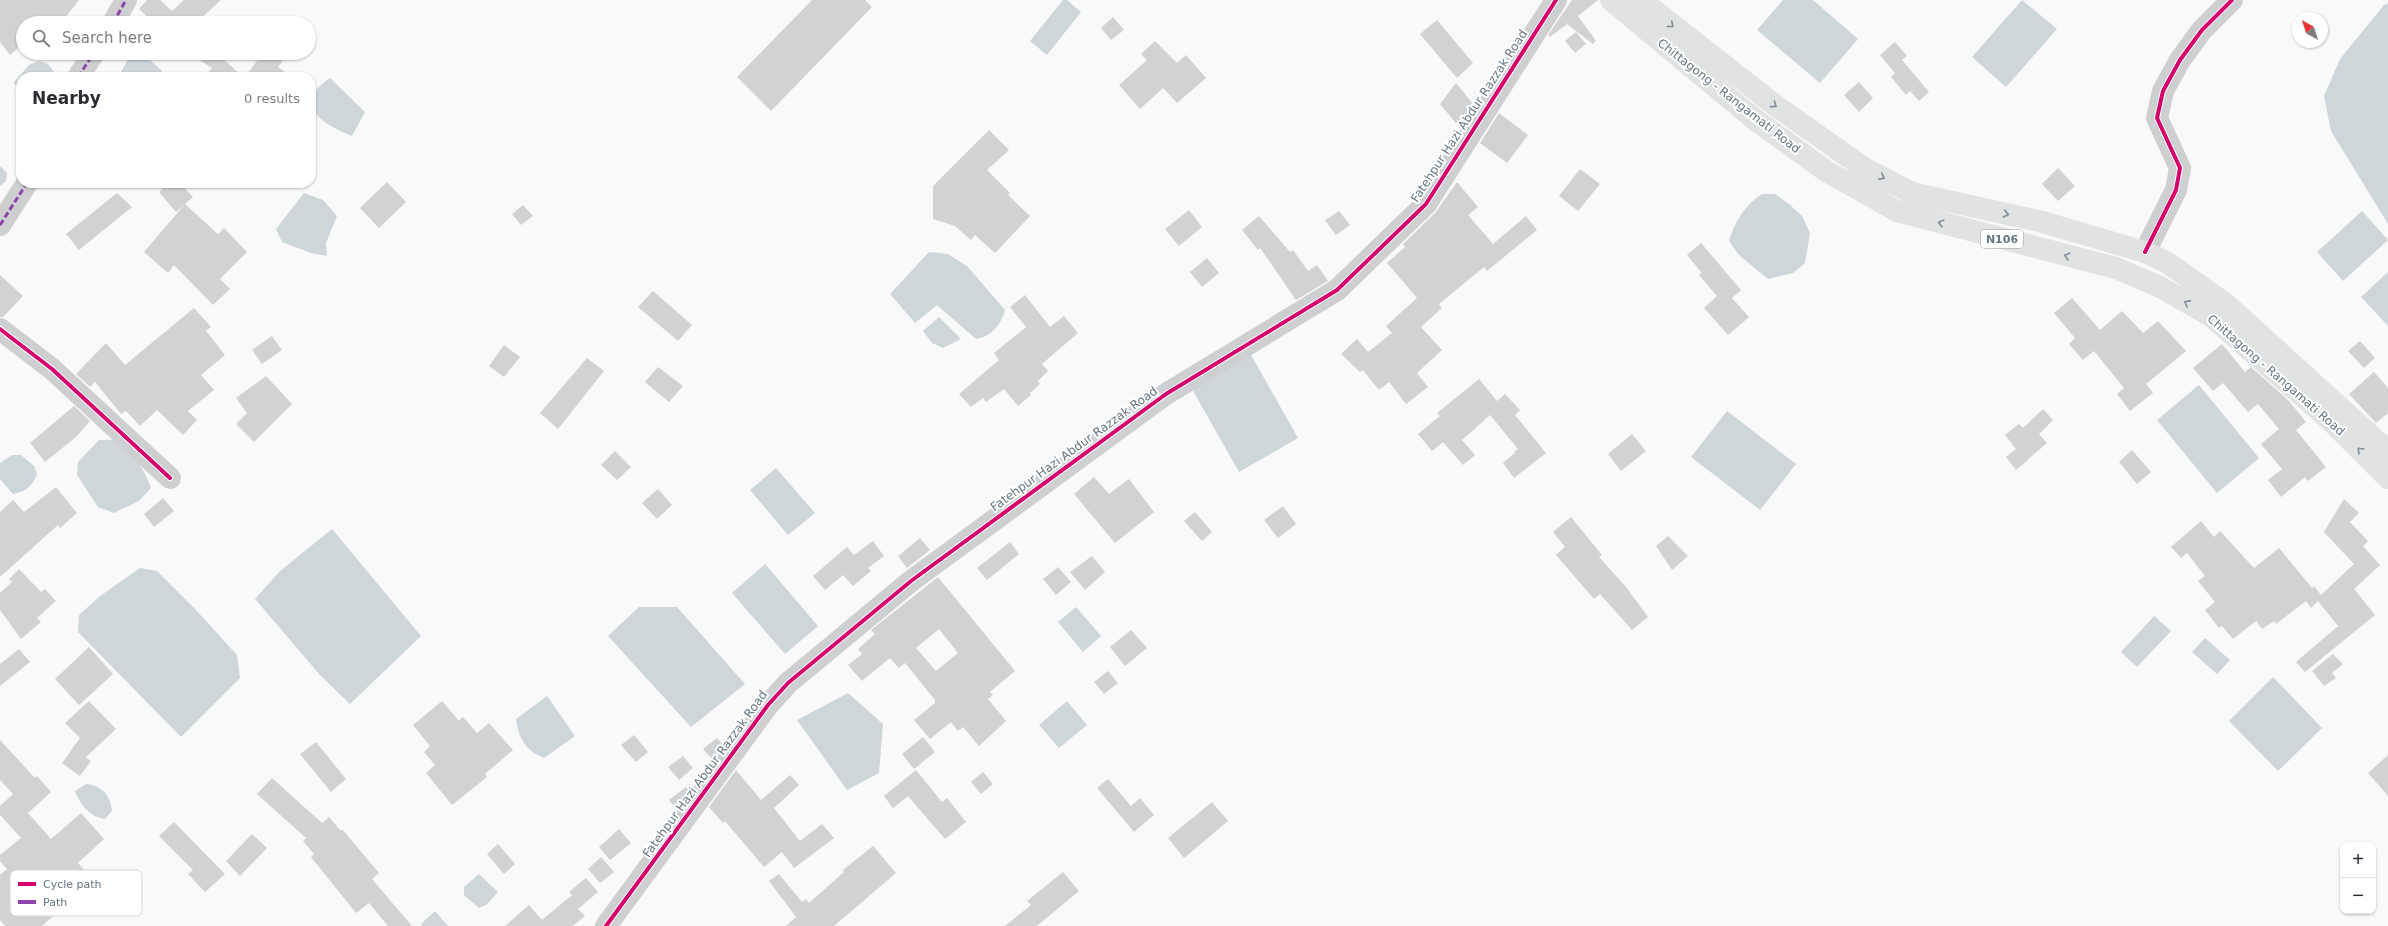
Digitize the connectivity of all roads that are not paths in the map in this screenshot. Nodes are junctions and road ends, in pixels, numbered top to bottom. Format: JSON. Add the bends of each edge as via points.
{"nodes":[{"id":1,"x":126,"y":0,"type":"edge"},
{"id":2,"x":1556,"y":0,"type":"edge"},
{"id":3,"x":1611,"y":0,"type":"edge"},
{"id":4,"x":1641,"y":0,"type":"edge"},
{"id":5,"x":2232,"y":0,"type":"edge"},
{"id":6,"x":117,"y":16,"type":"edge"},
{"id":7,"x":89,"y":60,"type":"edge"},
{"id":8,"x":81,"y":72,"type":"edge"},
{"id":9,"x":24,"y":188,"type":"edge"},
{"id":10,"x":0,"y":225,"type":"edge"},
{"id":11,"x":2145,"y":252,"type":"junction"},
{"id":12,"x":0,"y":329,"type":"edge"},
{"id":13,"x":2388,"y":451,"type":"edge"},
{"id":14,"x":170,"y":478,"type":"dead end"},
{"id":15,"x":2388,"y":478,"type":"edge"},
{"id":16,"x":606,"y":926,"type":"edge"}],
"edges":[{"from":1,"to":6,"type":"street"},
{"from":2,"to":16,"type":"street","name":"Fatehpur Hazi Abdur Razzak Road","via":[[1426,204],[1337,290],[1166,394],[911,581],[788,683],[768,705]]},
{"from":15,"to":3,"type":"highway","name":"Chittagong - Rangamati Road","number":"N106","one_way":true,"via":[[2331,421],[2211,316],[2160,287],[2116,268],[1898,211],[1826,171],[1753,118]]},
{"from":4,"to":11,"type":"highway","name":"Chittagong - Rangamati Road","number":"N106","one_way":true,"via":[[1776,106],[1864,168],[1912,193],[2039,221]]},
{"from":5,"to":11,"type":"street","via":[[2202,30],[2180,60],[2163,91],[2157,118],[2180,168],[2176,190]]},
{"from":7,"to":8,"type":"street"},
{"from":9,"to":10,"type":"street"},
{"from":11,"to":13,"type":"highway","name":"Chittagong - Rangamati Road","number":"N106","via":[[2186,274],[2227,306]]},
{"from":12,"to":14,"type":"street","via":[[52,370]]}]}
